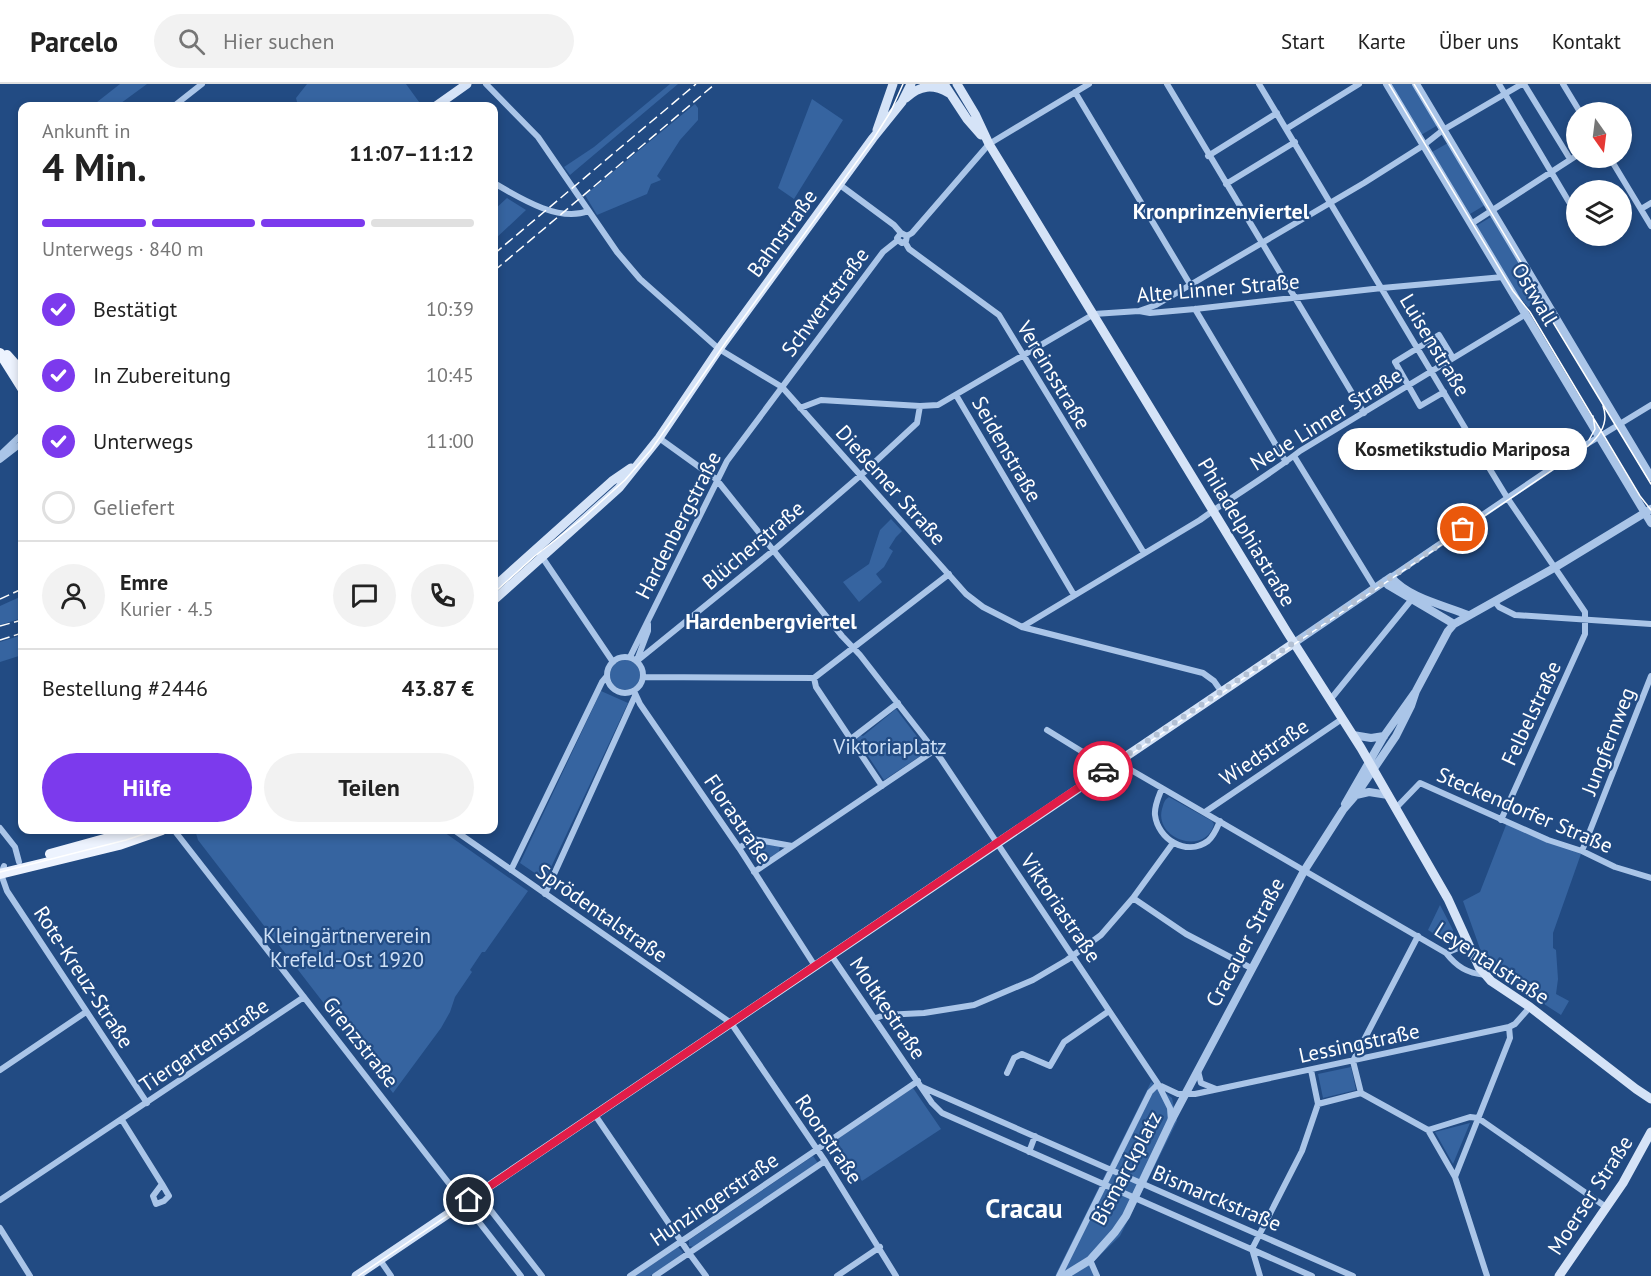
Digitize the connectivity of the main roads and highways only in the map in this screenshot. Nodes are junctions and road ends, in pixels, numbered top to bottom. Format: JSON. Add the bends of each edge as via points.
{"nodes":[{"id":1,"x":467,"y":84,"type":"edge"},
{"id":2,"x":893,"y":84,"type":"edge"},
{"id":3,"x":911,"y":84,"type":"edge"},
{"id":4,"x":944,"y":84,"type":"edge"},
{"id":5,"x":957,"y":84,"type":"edge"},
{"id":6,"x":952,"y":96,"type":"junction"},
{"id":7,"x":442,"y":102,"type":"edge"},
{"id":8,"x":902,"y":102,"type":"junction"},
{"id":9,"x":873,"y":138,"type":"junction"},
{"id":10,"x":988,"y":144,"type":"junction"},
{"id":11,"x":0,"y":348,"type":"edge"},
{"id":12,"x":0,"y":353,"type":"edge"},
{"id":13,"x":18,"y":368,"type":"edge"},
{"id":14,"x":18,"y":382,"type":"edge"},
{"id":15,"x":539,"y":553,"type":"junction"},
{"id":16,"x":498,"y":584,"type":"edge"},
{"id":17,"x":498,"y":596,"type":"edge"},
{"id":18,"x":1294,"y":643,"type":"junction"},
{"id":19,"x":121,"y":834,"type":"edge"},
{"id":20,"x":151,"y":834,"type":"edge"},
{"id":21,"x":1,"y":870,"type":"edge"},
{"id":22,"x":1485,"y":975,"type":"joint"},
{"id":23,"x":1651,"y":1099,"type":"edge"},
{"id":24,"x":1651,"y":1132,"type":"edge"},
{"id":25,"x":356,"y":1276,"type":"edge"},
{"id":26,"x":1559,"y":1276,"type":"edge"}],
"edges":[{"from":1,"to":7,"type":"main road"},
{"from":2,"to":9,"type":"main road","name":"Bahnstraße"},
{"from":3,"to":8,"type":"main road","name":"Bahnstraße"},
{"from":4,"to":6,"type":"main road","name":"Philadelphiastraße"},
{"from":5,"to":10,"type":"main road","name":"Philadelphiastraße"},
{"from":6,"to":8,"type":"main road","via":[[942,88],[925,86]]},
{"from":6,"to":10,"type":"main road","name":"Philadelphiastraße"},
{"from":8,"to":9,"type":"main road","name":"Bahnstraße"},
{"from":9,"to":15,"type":"main road","name":"Bahnstraße","via":[[659,438],[638,464],[612,481]]},
{"from":10,"to":18,"type":"main road","name":"Philadelphiastraße"},
{"from":11,"to":13,"type":"main road"},
{"from":12,"to":14,"type":"main road"},
{"from":15,"to":16,"type":"main road"},
{"from":15,"to":17,"type":"main road"},
{"from":18,"to":22,"type":"main road","name":"Philadelphiastraße","via":[[1371,765],[1448,899]]},
{"from":18,"to":25,"type":"main road"},
{"from":19,"to":21,"type":"main road"},
{"from":20,"to":21,"type":"main road","via":[[119,845]]},
{"from":22,"to":23,"type":"main road","name":"Leyentalstraße"},
{"from":24,"to":26,"type":"main road","name":"Moerser Straße","via":[[1633,1167]]}]}
